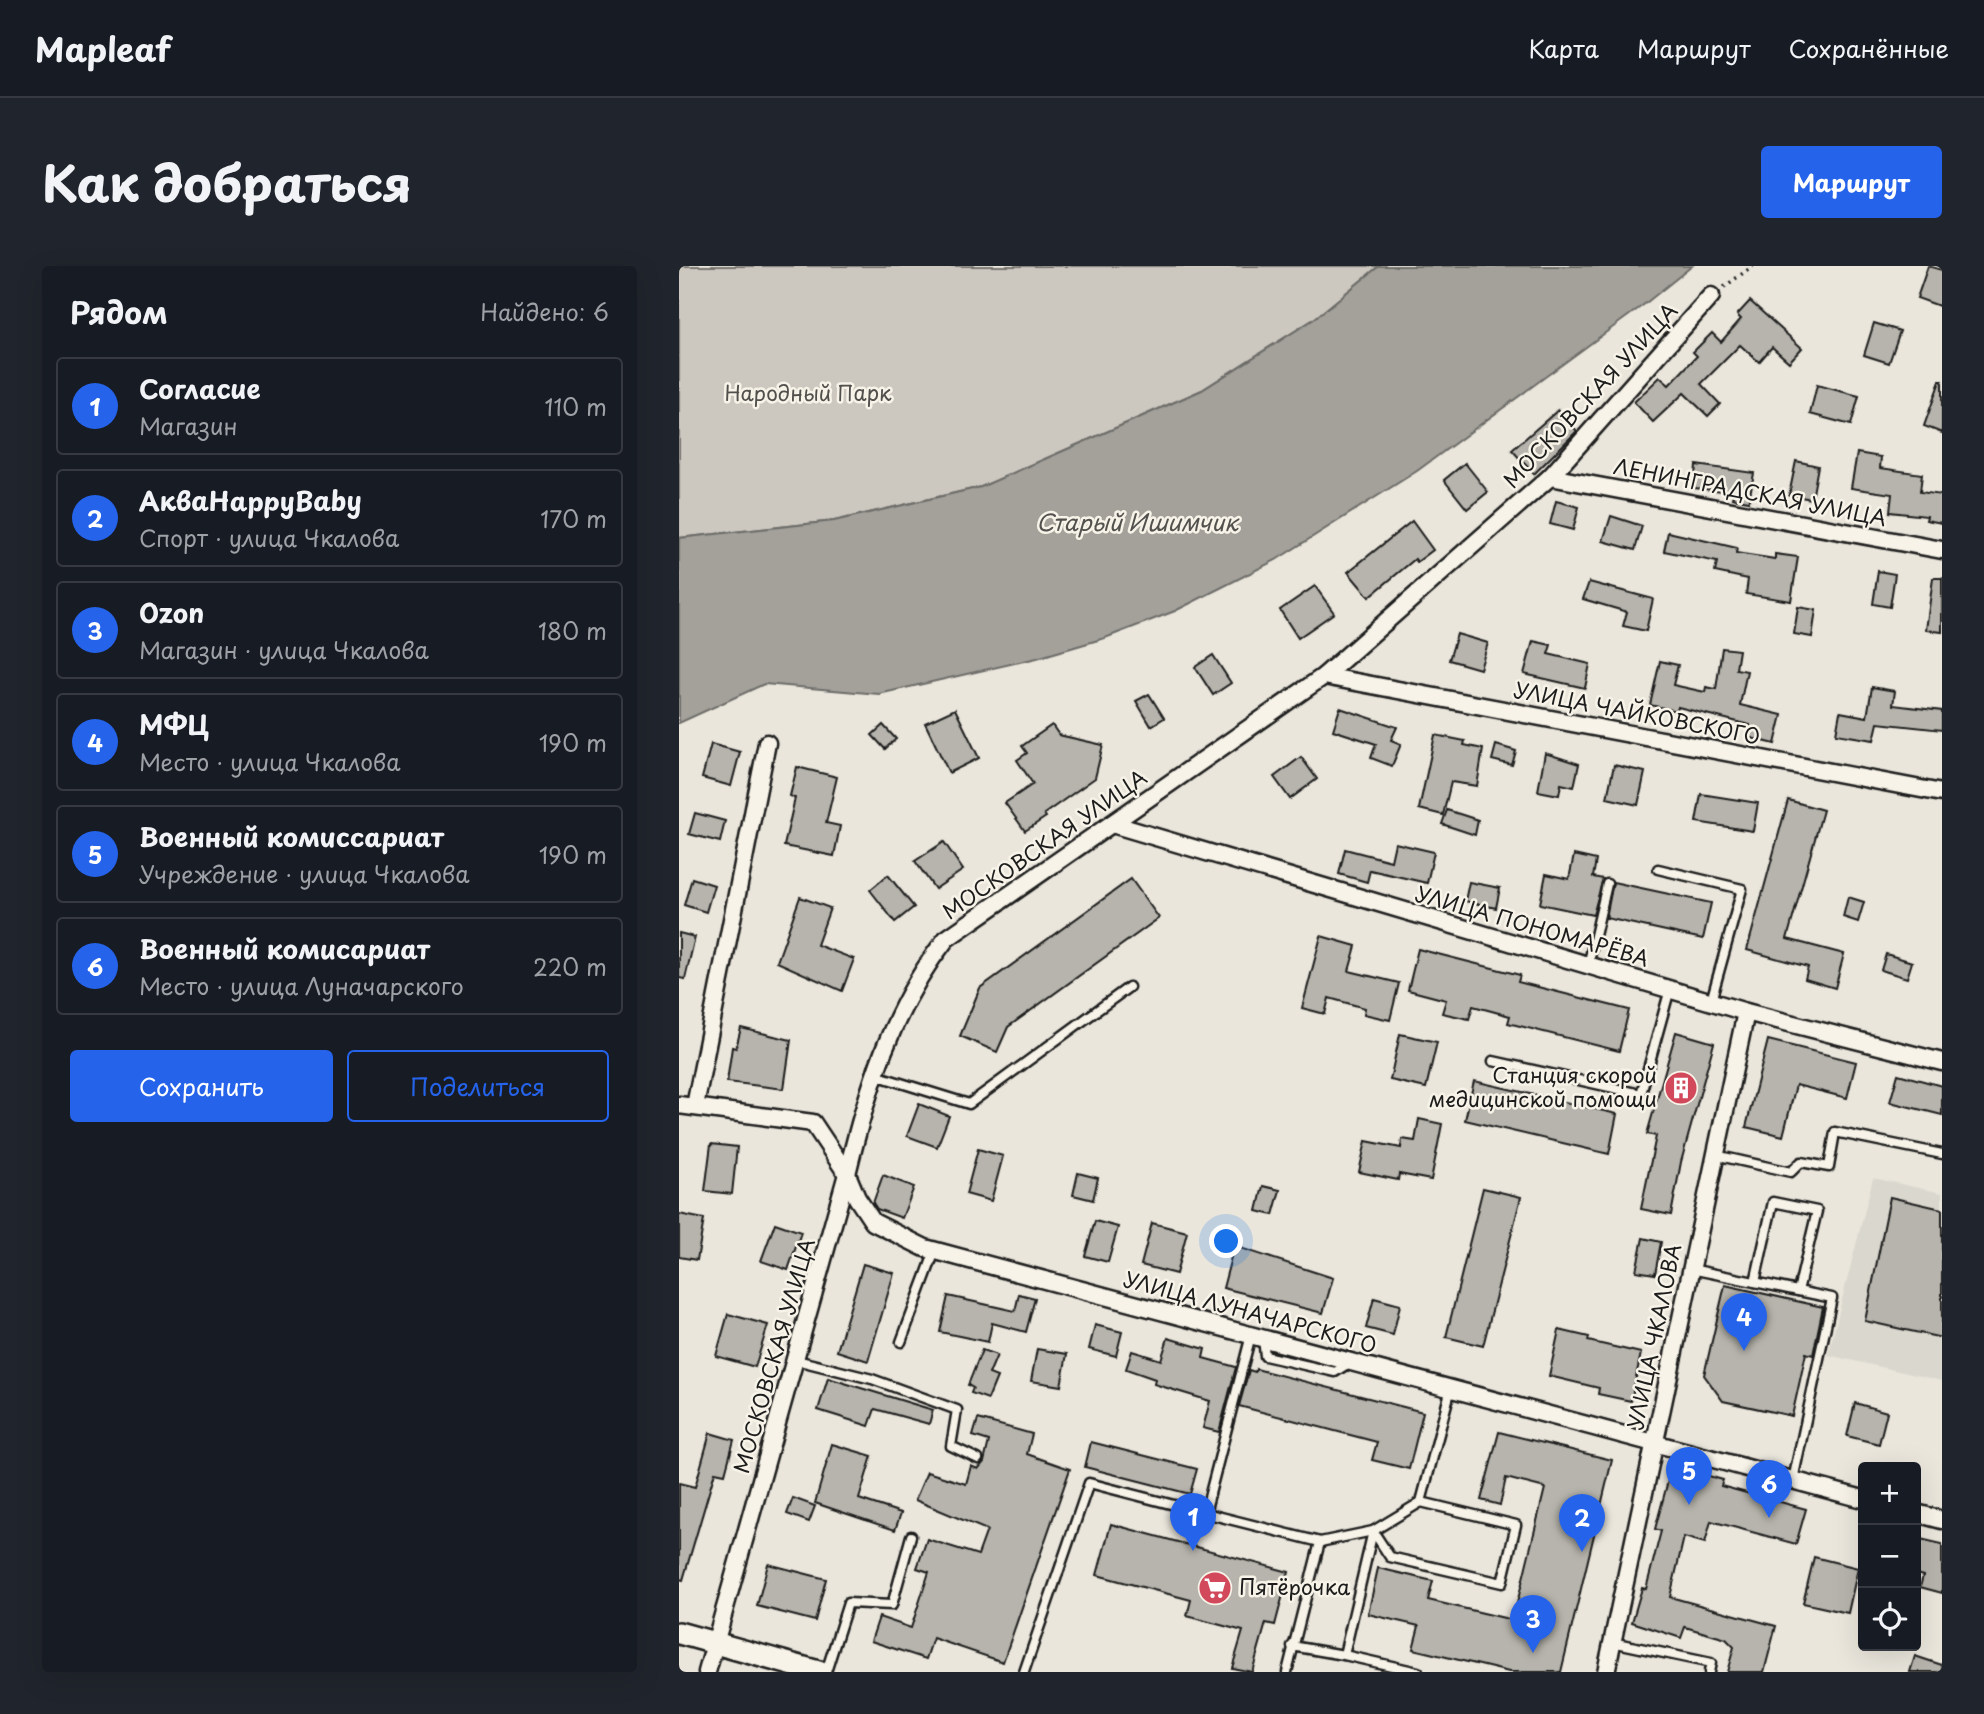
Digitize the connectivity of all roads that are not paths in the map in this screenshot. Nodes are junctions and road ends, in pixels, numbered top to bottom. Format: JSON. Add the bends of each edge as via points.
{"nodes":[{"id":1,"x":1711,"y":296,"type":"road end"},
{"id":2,"x":1550,"y":477,"type":"junction"},
{"id":3,"x":1942,"y":550,"type":"edge"},
{"id":4,"x":1324,"y":676,"type":"junction"},
{"id":5,"x":767,"y":743,"type":"dead end"},
{"id":6,"x":1942,"y":793,"type":"edge"},
{"id":7,"x":1112,"y":824,"type":"junction"},
{"id":8,"x":1658,"y":869,"type":"dead end"},
{"id":9,"x":1607,"y":884,"type":"dead end"},
{"id":10,"x":1588,"y":966,"type":"junction"},
{"id":11,"x":1129,"y":987,"type":"dead end"},
{"id":12,"x":1670,"y":989,"type":"junction"},
{"id":13,"x":1711,"y":1001,"type":"junction"},
{"id":14,"x":1746,"y":1012,"type":"junction"},
{"id":15,"x":1493,"y":1061,"type":"dead end"},
{"id":16,"x":1942,"y":1062,"type":"edge"},
{"id":17,"x":875,"y":1075,"type":"junction"},
{"id":18,"x":687,"y":1105,"type":"edge"},
{"id":19,"x":1942,"y":1154,"type":"edge"},
{"id":20,"x":1715,"y":1155,"type":"junction"},
{"id":21,"x":847,"y":1174,"type":"junction"},
{"id":22,"x":935,"y":1251,"type":"junction"},
{"id":23,"x":1691,"y":1269,"type":"junction"},
{"id":24,"x":1755,"y":1282,"type":"junction"},
{"id":25,"x":1798,"y":1291,"type":"junction"},
{"id":26,"x":1257,"y":1336,"type":"junction"},
{"id":27,"x":901,"y":1342,"type":"dead end"},
{"id":28,"x":796,"y":1360,"type":"junction"},
{"id":29,"x":1451,"y":1388,"type":"junction"},
{"id":30,"x":1654,"y":1442,"type":"junction"},
{"id":31,"x":978,"y":1459,"type":"dead end"},
{"id":32,"x":1793,"y":1480,"type":"junction"},
{"id":33,"x":1858,"y":1498,"type":"edge"},
{"id":34,"x":1421,"y":1503,"type":"junction"},
{"id":35,"x":1205,"y":1513,"type":"junction"},
{"id":36,"x":1921,"y":1514,"type":"edge"},
{"id":37,"x":1942,"y":1520,"type":"edge"},
{"id":38,"x":1373,"y":1531,"type":"junction"},
{"id":39,"x":911,"y":1536,"type":"dead end"},
{"id":40,"x":1320,"y":1542,"type":"junction"},
{"id":41,"x":679,"y":1633,"type":"edge"},
{"id":42,"x":1612,"y":1642,"type":"junction"},
{"id":43,"x":717,"y":1644,"type":"junction"},
{"id":44,"x":1292,"y":1646,"type":"junction"},
{"id":45,"x":1344,"y":1655,"type":"junction"},
{"id":46,"x":707,"y":1672,"type":"edge"},
{"id":47,"x":818,"y":1672,"type":"edge"},
{"id":48,"x":826,"y":1672,"type":"edge"},
{"id":49,"x":1024,"y":1672,"type":"edge"},
{"id":50,"x":1287,"y":1672,"type":"edge"},
{"id":51,"x":1418,"y":1672,"type":"edge"},
{"id":52,"x":1606,"y":1672,"type":"edge"},
{"id":53,"x":1709,"y":1672,"type":"edge"}],
"edges":[{"from":1,"to":2,"type":"street","name":"МОСКОВСКАЯ УЛИЦА"},
{"from":2,"to":3,"type":"street","name":"ЛЕНИНГРАДСКАЯ УЛИЦА"},
{"from":2,"to":4,"type":"street","name":"МОСКОВСКАЯ УЛИЦА"},
{"from":4,"to":6,"type":"street","name":"УЛИЦА ЧАЙКОВСКОГО"},
{"from":4,"to":7,"type":"street","name":"МОСКОВСКАЯ УЛИЦА"},
{"from":5,"to":18,"type":"street"},
{"from":7,"to":10,"type":"street","name":"УЛИЦА ПОНОМАРЁВА"},
{"from":7,"to":17,"type":"street","name":"МОСКОВСКАЯ УЛИЦА","via":[[946,939],[920,973]]},
{"from":8,"to":13,"type":"lane","via":[[1742,889]]},
{"from":9,"to":10,"type":"lane"},
{"from":10,"to":12,"type":"street","name":"УЛИЦА ПОНОМАРЁВА"},
{"from":11,"to":17,"type":"lane","via":[[969,1104]]},
{"from":12,"to":13,"type":"street","name":"УЛИЦА ПОНОМАРЁВА"},
{"from":12,"to":15,"type":"lane","via":[[1641,1094]]},
{"from":13,"to":14,"type":"street","name":"УЛИЦА ПОНОМАРЁВА"},
{"from":14,"to":16,"type":"street","name":"УЛИЦА ПОНОМАРЁВА"},
{"from":14,"to":20,"type":"street","name":"УЛИЦА ЧКАЛОВА"},
{"from":17,"to":21,"type":"street","name":"МОСКОВСКАЯ УЛИЦА"},
{"from":18,"to":21,"type":"street","name":"УЛИЦА ЛУНАЧАРСКОГО","via":[[813,1123]]},
{"from":19,"to":20,"type":"lane","via":[[1835,1132],[1829,1167],[1801,1163],[1791,1172]]},
{"from":20,"to":23,"type":"street","name":"УЛИЦА ЧКАЛОВА"},
{"from":21,"to":22,"type":"street","name":"УЛИЦА ЛУНАЧАРСКОГО","via":[[873,1222]]},
{"from":21,"to":28,"type":"street","name":"МОСКОВСКАЯ УЛИЦА"},
{"from":22,"to":26,"type":"street","name":"УЛИЦА ЛУНАЧАРСКОГО"},
{"from":22,"to":27,"type":"lane"},
{"from":23,"to":24,"type":"lane"},
{"from":23,"to":30,"type":"street","name":"УЛИЦА ЧКАЛОВА"},
{"from":24,"to":25,"type":"lane"},
{"from":24,"to":25,"type":"lane","via":[[1773,1202],[1817,1211]]},
{"from":25,"to":32,"type":"lane","via":[[1832,1298]]},
{"from":26,"to":29,"type":"street","name":"УЛИЦА ЛУНАЧАРСКОГО"},
{"from":26,"to":35,"type":"lane"},
{"from":28,"to":31,"type":"lane","via":[[872,1379],[957,1410],[951,1446]]},
{"from":28,"to":43,"type":"street","name":"МОСКОВСКАЯ УЛИЦА"},
{"from":29,"to":30,"type":"street","name":"УЛИЦА ЛУНАЧАРСКОГО"},
{"from":29,"to":34,"type":"lane"},
{"from":30,"to":32,"type":"street","name":"УЛИЦА ЛУНАЧАРСКОГО"},
{"from":30,"to":42,"type":"street","name":"УЛИЦА ЧКАЛОВА"},
{"from":32,"to":33,"type":"street","name":"УЛИЦА ЛУНАЧАРСКОГО"},
{"from":34,"to":38,"type":"lane"},
{"from":34,"to":38,"type":"lane","via":[[1516,1525],[1502,1583],[1390,1557]]},
{"from":35,"to":40,"type":"lane"},
{"from":35,"to":49,"type":"lane","via":[[1089,1483]]},
{"from":36,"to":37,"type":"street"},
{"from":38,"to":40,"type":"lane"},
{"from":38,"to":45,"type":"lane"},
{"from":39,"to":48,"type":"lane","via":[[892,1605],[848,1603]]},
{"from":40,"to":44,"type":"lane"},
{"from":41,"to":43,"type":"street"},
{"from":42,"to":52,"type":"street","name":"УЛИЦА ЧКАЛОВА"},
{"from":42,"to":53,"type":"lane","via":[[1711,1663]]},
{"from":43,"to":46,"type":"street","name":"МОСКОВСКАЯ УЛИЦА"},
{"from":43,"to":47,"type":"street"},
{"from":44,"to":45,"type":"lane"},
{"from":44,"to":50,"type":"lane"},
{"from":45,"to":51,"type":"lane"}]}
